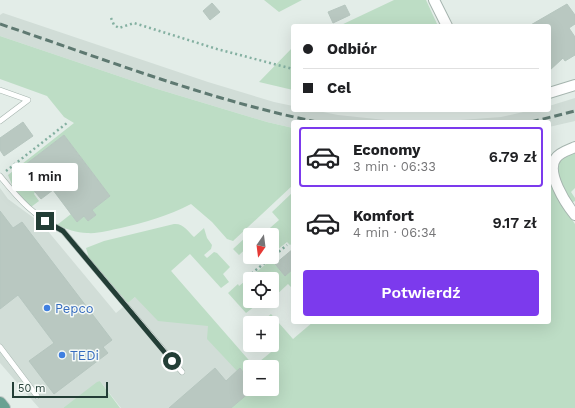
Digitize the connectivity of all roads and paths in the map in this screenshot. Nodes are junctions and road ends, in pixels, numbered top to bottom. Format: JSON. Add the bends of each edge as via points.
{"nodes":[{"id":1,"x":434,"y":0,"type":"edge"},
{"id":2,"x":111,"y":18,"type":"dead end"},
{"id":3,"x":446,"y":24,"type":"edge"},
{"id":4,"x":291,"y":68,"type":"edge"},
{"id":5,"x":575,"y":85,"type":"edge"},
{"id":6,"x":0,"y":90,"type":"edge"},
{"id":7,"x":551,"y":92,"type":"edge"},
{"id":8,"x":0,"y":121,"type":"edge"},
{"id":9,"x":67,"y":123,"type":"dead end"},
{"id":10,"x":575,"y":147,"type":"edge"},
{"id":11,"x":0,"y":176,"type":"edge"},
{"id":12,"x":575,"y":215,"type":"edge"},
{"id":13,"x":287,"y":245,"type":"dead end"},
{"id":14,"x":253,"y":272,"type":"edge"},
{"id":15,"x":0,"y":347,"type":"edge"},
{"id":16,"x":182,"y":372,"type":"dead end"},
{"id":17,"x":37,"y":396,"type":"dead end"},
{"id":18,"x":0,"y":403,"type":"edge"},
{"id":19,"x":4,"y":408,"type":"edge"}],
"edges":[{"from":1,"to":3,"type":"street"},
{"from":2,"to":4,"type":"path","via":[[119,28],[134,23]]},
{"from":5,"to":7,"type":"street"},
{"from":6,"to":8,"type":"lane","via":[[28,100]]},
{"from":9,"to":11,"type":"path"},
{"from":10,"to":12,"type":"street","via":[[555,158],[553,168],[558,187]]},
{"from":11,"to":16,"type":"lane","via":[[31,211],[63,231]]},
{"from":13,"to":14,"type":"path"},
{"from":15,"to":17,"type":"lane"},
{"from":18,"to":19,"type":"main road"}]}
